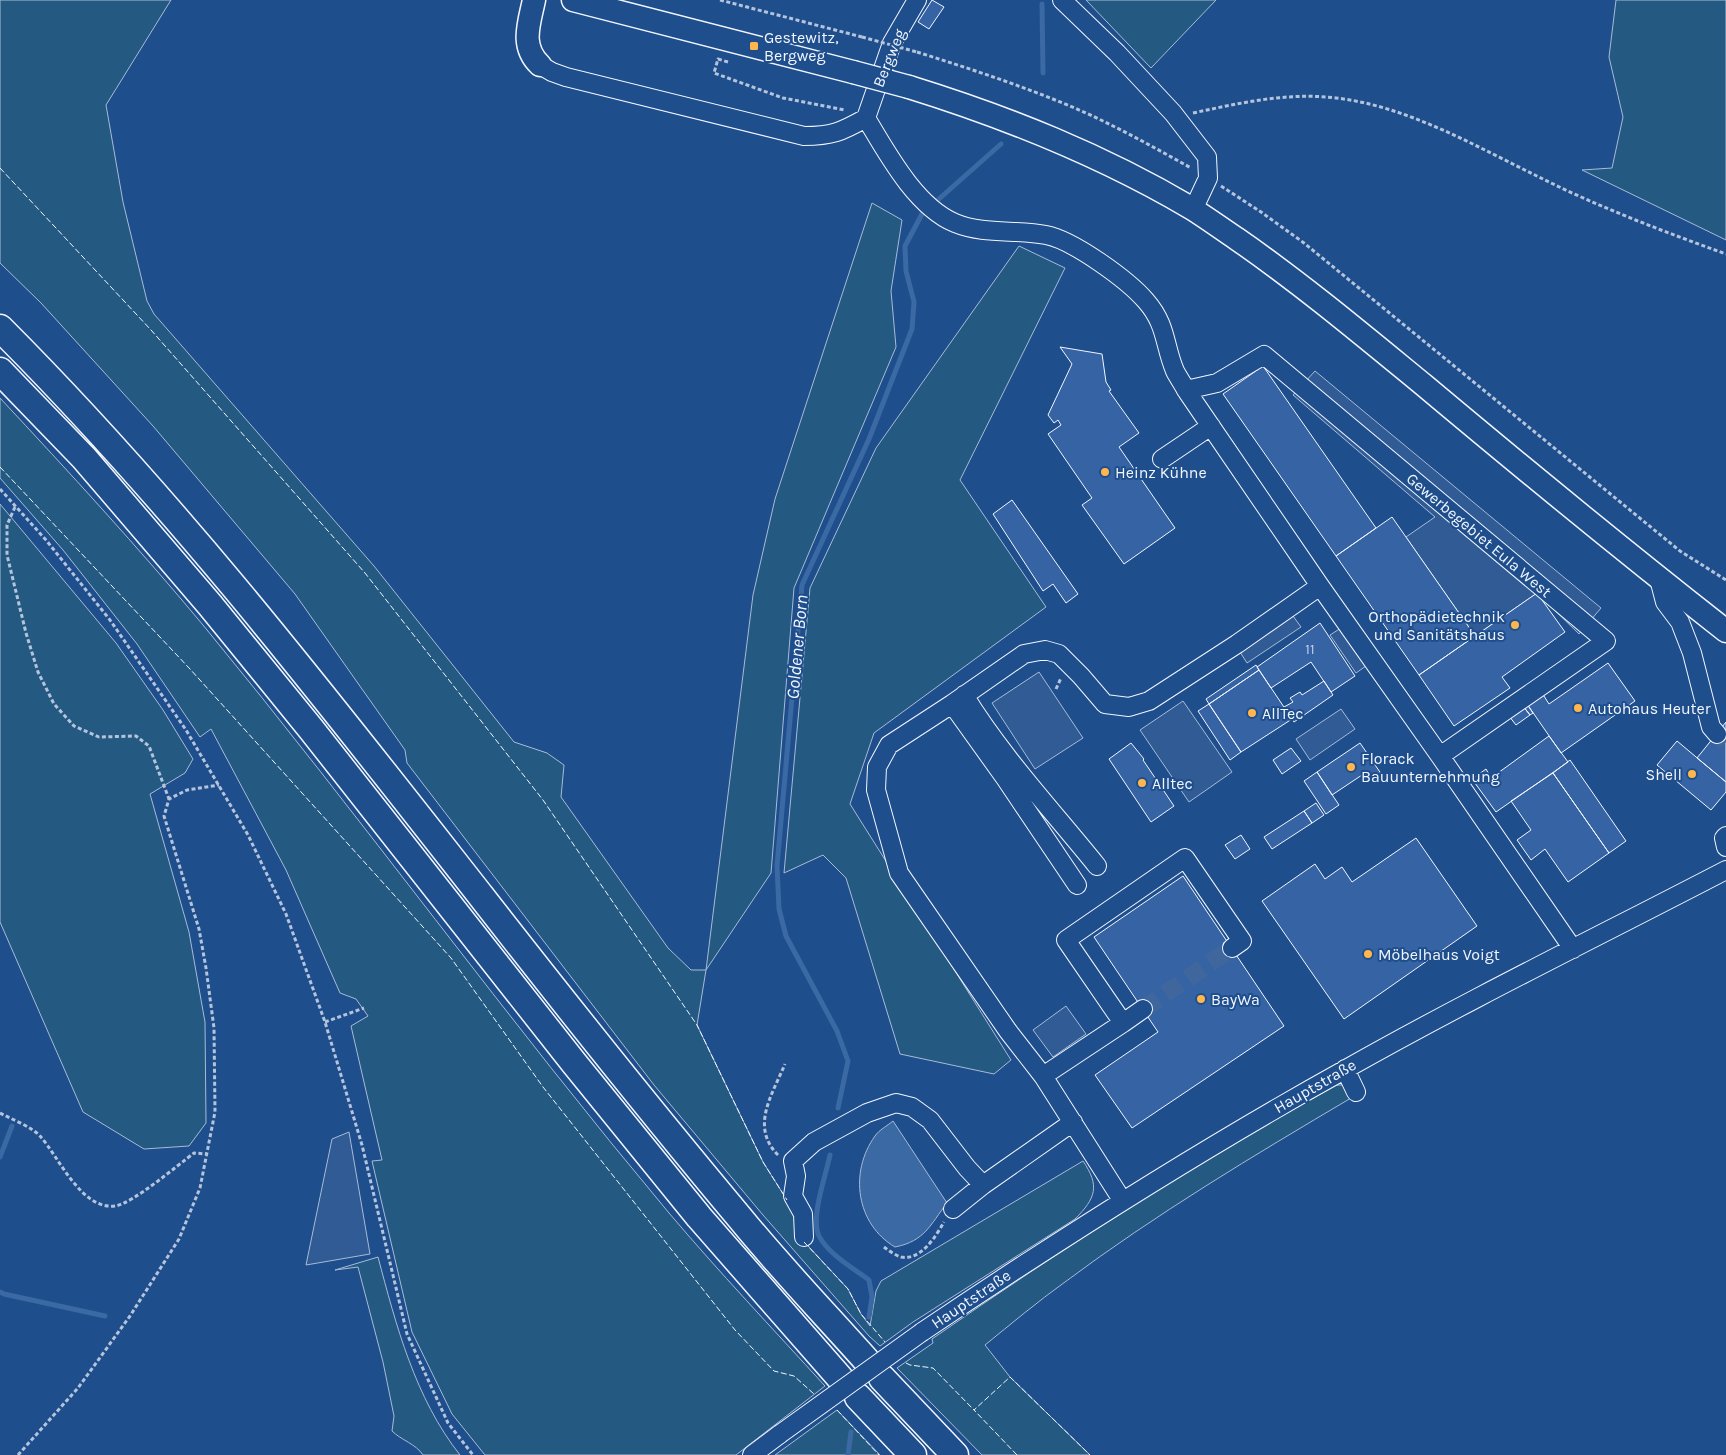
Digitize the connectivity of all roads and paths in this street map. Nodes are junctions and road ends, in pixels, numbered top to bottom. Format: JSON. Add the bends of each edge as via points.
{"nodes":[{"id":1,"x":534,"y":0,"type":"edge"},
{"id":2,"x":573,"y":0,"type":"edge"},
{"id":3,"x":720,"y":0,"type":"edge"},
{"id":4,"x":917,"y":0,"type":"edge"},
{"id":5,"x":1062,"y":0,"type":"edge"},
{"id":6,"x":728,"y":62,"type":"dead end"},
{"id":7,"x":540,"y":65,"type":"joint"},
{"id":8,"x":1173,"y":113,"type":"junction"},
{"id":9,"x":859,"y":115,"type":"junction"},
{"id":10,"x":1208,"y":178,"type":"junction"},
{"id":11,"x":1193,"y":210,"type":"junction"},
{"id":12,"x":1726,"y":254,"type":"edge"},
{"id":13,"x":0,"y":328,"type":"edge"},
{"id":14,"x":0,"y":371,"type":"edge"},
{"id":15,"x":1186,"y":390,"type":"junction"},
{"id":16,"x":1211,"y":426,"type":"junction"},
{"id":17,"x":1162,"y":459,"type":"dead end"},
{"id":18,"x":0,"y":489,"type":"edge"},
{"id":19,"x":16,"y":506,"type":"junction"},
{"id":20,"x":1659,"y":579,"type":"junction"},
{"id":21,"x":1726,"y":580,"type":"edge"},
{"id":22,"x":1320,"y":586,"type":"junction"},
{"id":23,"x":1726,"y":631,"type":"edge"},
{"id":24,"x":958,"y":699,"type":"junction"},
{"id":25,"x":1717,"y":734,"type":"tunnel mouth"},
{"id":26,"x":1440,"y":756,"type":"junction"},
{"id":27,"x":219,"y":785,"type":"junction"},
{"id":28,"x":169,"y":799,"type":"junction"},
{"id":29,"x":1097,"y":866,"type":"dead end"},
{"id":30,"x":1726,"y":870,"type":"edge"},
{"id":31,"x":1077,"y":885,"type":"dead end"},
{"id":32,"x":1232,"y":948,"type":"dead end"},
{"id":33,"x":1573,"y":949,"type":"junction"},
{"id":34,"x":364,"y":1008,"type":"dead end"},
{"id":35,"x":1143,"y":1009,"type":"tunnel mouth"},
{"id":36,"x":326,"y":1022,"type":"junction"},
{"id":37,"x":1123,"y":1023,"type":"junction"},
{"id":38,"x":785,"y":1064,"type":"dead end"},
{"id":39,"x":1345,"y":1069,"type":"junction"},
{"id":40,"x":1043,"y":1076,"type":"junction"},
{"id":41,"x":1356,"y":1092,"type":"dead end"},
{"id":42,"x":0,"y":1113,"type":"edge"},
{"id":43,"x":1073,"y":1122,"type":"junction"},
{"id":44,"x":207,"y":1154,"type":"junction"},
{"id":45,"x":793,"y":1161,"type":"junction"},
{"id":46,"x":983,"y":1185,"type":"junction"},
{"id":47,"x":1122,"y":1200,"type":"junction"},
{"id":48,"x":953,"y":1209,"type":"joint"},
{"id":49,"x":804,"y":1237,"type":"dead end"},
{"id":50,"x":884,"y":1247,"type":"dead end"},
{"id":51,"x":840,"y":1378,"type":"dead end"},
{"id":52,"x":858,"y":1397,"type":"dead end"},
{"id":53,"x":18,"y":1455,"type":"edge"},
{"id":54,"x":473,"y":1455,"type":"edge"},
{"id":55,"x":752,"y":1455,"type":"edge"},
{"id":56,"x":913,"y":1455,"type":"edge"},
{"id":57,"x":955,"y":1455,"type":"edge"}],
"edges":[{"from":1,"to":7,"type":"main road","via":[[528,48]]},
{"from":2,"to":11,"type":"main road","bridge":true,"via":[[965,104],[1034,130],[1131,175]]},
{"from":3,"to":10,"type":"path","bridge":true,"via":[[917,52],[1005,81],[1086,113]]},
{"from":4,"to":9,"type":"street","name":"Bergweg","via":[[889,46]]},
{"from":5,"to":8,"type":"street"},
{"from":6,"to":9,"type":"path","via":[[718,59],[714,73],[783,98]]},
{"from":7,"to":9,"type":"street","via":[[566,77],[804,136],[842,132]]},
{"from":8,"to":10,"type":"street","via":[[1207,157]]},
{"from":8,"to":12,"type":"path","via":[[1191,114],[1286,96],[1336,98],[1390,109],[1468,141],[1545,180]]},
{"from":9,"to":15,"type":"street","via":[[896,168],[930,206],[955,223],[974,229],[1059,239],[1112,272],[1145,300],[1156,314],[1174,370]]},
{"from":10,"to":11,"type":"street"},
{"from":10,"to":21,"type":"path","via":[[1304,243],[1680,551]]},
{"from":11,"to":20,"type":"main road","via":[[1268,260],[1359,332]]},
{"from":13,"to":57,"type":"highway","via":[[103,434],[238,591],[729,1206]]},
{"from":14,"to":51,"type":"highway","via":[[84,458],[204,598],[693,1209]]},
{"from":15,"to":16,"type":"street"},
{"from":15,"to":26,"type":"street","name":"Gewerbegebiet Eula West","via":[[1216,383],[1264,355],[1606,641]]},
{"from":16,"to":17,"type":"street"},
{"from":16,"to":22,"type":"street"},
{"from":18,"to":19,"type":"path"},
{"from":19,"to":27,"type":"path","via":[[110,620],[186,730]]},
{"from":19,"to":28,"type":"path","via":[[7,525],[7,555],[38,672],[54,704],[74,726],[99,737],[136,736],[149,746]]},
{"from":20,"to":23,"type":"main road"},
{"from":20,"to":25,"type":"street","via":[[1665,602],[1680,622],[1692,653],[1711,727]]},
{"from":22,"to":24,"type":"street","via":[[1150,701],[1129,707],[1105,704],[1059,654],[1045,650],[1024,654]]},
{"from":22,"to":26,"type":"street"},
{"from":24,"to":29,"type":"street","via":[[979,719],[1012,765]]},
{"from":24,"to":31,"type":"street","via":[[1005,778]]},
{"from":24,"to":40,"type":"street","via":[[888,745],[876,767],[876,790],[899,873],[1008,1031]]},
{"from":26,"to":33,"type":"street"},
{"from":27,"to":28,"type":"path","via":[[187,790]]},
{"from":27,"to":36,"type":"path","via":[[248,835],[286,914]]},
{"from":28,"to":44,"type":"path","via":[[164,816],[199,929],[214,1028],[215,1112]]},
{"from":30,"to":33,"type":"street","name":"Hauptstraße"},
{"from":32,"to":37,"type":"street","via":[[1242,941],[1184,858],[1066,940]]},
{"from":33,"to":39,"type":"street","name":"Hauptstraße","via":[[1457,1007]]},
{"from":34,"to":36,"type":"path"},
{"from":35,"to":37,"type":"street"},
{"from":36,"to":54,"type":"path","via":[[362,1145],[407,1334],[448,1422]]},
{"from":37,"to":40,"type":"street"},
{"from":38,"to":45,"type":"path","via":[[765,1112],[763,1127],[777,1155]]},
{"from":39,"to":41,"type":"street"},
{"from":39,"to":47,"type":"street","name":"Hauptstraße"},
{"from":40,"to":43,"type":"street"},
{"from":42,"to":44,"type":"path","via":[[38,1134],[84,1196],[99,1204],[115,1206],[133,1198],[194,1153]]},
{"from":43,"to":46,"type":"street"},
{"from":43,"to":47,"type":"street"},
{"from":44,"to":53,"type":"path","via":[[200,1188],[179,1239],[130,1316],[78,1388]]},
{"from":45,"to":46,"type":"street","via":[[814,1142],[867,1113],[896,1103],[912,1107],[930,1120]]},
{"from":45,"to":49,"type":"street","via":[[796,1176],[793,1196],[803,1214]]},
{"from":46,"to":48,"type":"street"},
{"from":47,"to":55,"type":"street","name":"Hauptstraße","bridge":true,"via":[[922,1332]]},
{"from":48,"to":50,"type":"path","via":[[922,1251],[906,1258]]},
{"from":52,"to":56,"type":"highway"}]}
